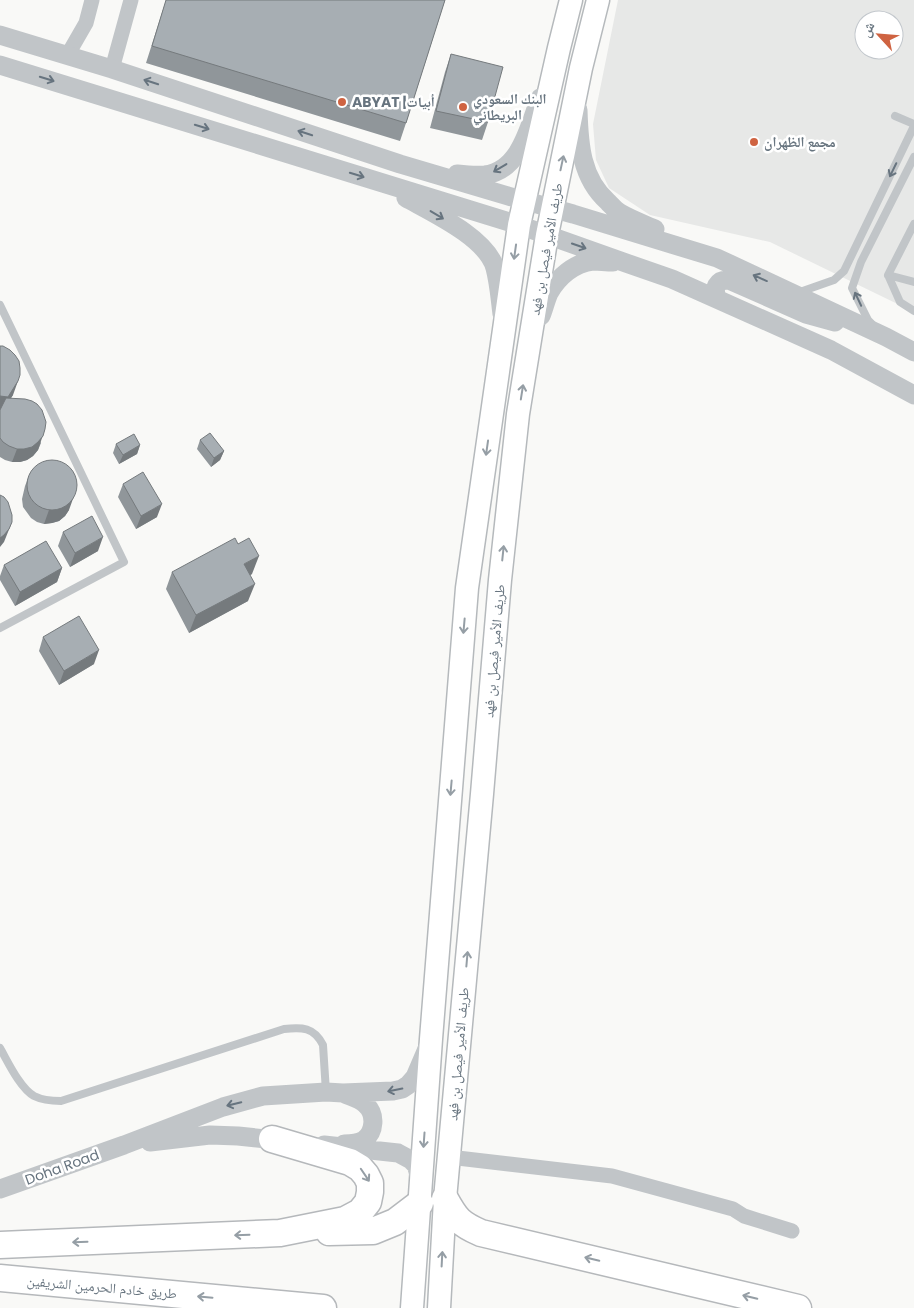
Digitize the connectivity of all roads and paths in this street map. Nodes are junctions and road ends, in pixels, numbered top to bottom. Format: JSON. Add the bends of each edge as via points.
{"nodes":[{"id":1,"x":92,"y":0,"type":"edge"},
{"id":2,"x":131,"y":0,"type":"edge"},
{"id":3,"x":571,"y":0,"type":"edge"},
{"id":4,"x":598,"y":0,"type":"edge"},
{"id":5,"x":0,"y":35,"type":"edge"},
{"id":6,"x":558,"y":48,"type":"junction"},
{"id":7,"x":68,"y":56,"type":"junction"},
{"id":8,"x":0,"y":65,"type":"edge"},
{"id":9,"x":112,"y":69,"type":"junction"},
{"id":10,"x":578,"y":84,"type":"junction"},
{"id":11,"x":895,"y":116,"type":"dead end"},
{"id":12,"x":914,"y":125,"type":"edge"},
{"id":13,"x":914,"y":157,"type":"edge"},
{"id":14,"x":434,"y":174,"type":"junction"},
{"id":15,"x":380,"y":182,"type":"junction"},
{"id":16,"x":524,"y":201,"type":"junction"},
{"id":17,"x":552,"y":208,"type":"junction"},
{"id":18,"x":914,"y":224,"type":"edge"},
{"id":19,"x":518,"y":225,"type":"junction"},
{"id":20,"x":547,"y":235,"type":"junction"},
{"id":21,"x":910,"y":240,"type":"edge"},
{"id":22,"x":717,"y":258,"type":"junction"},
{"id":23,"x":626,"y":262,"type":"junction"},
{"id":24,"x":888,"y":275,"type":"junction"},
{"id":25,"x":914,"y":282,"type":"edge"},
{"id":26,"x":796,"y":294,"type":"junction"},
{"id":27,"x":718,"y":299,"type":"junction"},
{"id":28,"x":0,"y":306,"type":"edge"},
{"id":29,"x":914,"y":311,"type":"edge"},
{"id":30,"x":504,"y":328,"type":"junction"},
{"id":31,"x":886,"y":337,"type":"junction"},
{"id":32,"x":914,"y":352,"type":"edge"},
{"id":33,"x":526,"y":362,"type":"junction"},
{"id":34,"x":914,"y":395,"type":"edge"},
{"id":35,"x":467,"y":588,"type":"junction"},
{"id":36,"x":0,"y":628,"type":"edge"},
{"id":37,"x":482,"y":794,"type":"junction"},
{"id":38,"x":431,"y":1039,"type":"junction"},
{"id":39,"x":0,"y":1048,"type":"edge"},
{"id":40,"x":334,"y":1093,"type":"junction"},
{"id":41,"x":272,"y":1139,"type":"junction"},
{"id":42,"x":124,"y":1145,"type":"junction"},
{"id":43,"x":320,"y":1145,"type":"junction"},
{"id":44,"x":449,"y":1157,"type":"junction"},
{"id":45,"x":0,"y":1189,"type":"edge"},
{"id":46,"x":429,"y":1194,"type":"junction"},
{"id":47,"x":792,"y":1231,"type":"dead end"},
{"id":48,"x":280,"y":1233,"type":"junction"},
{"id":49,"x":0,"y":1245,"type":"edge"},
{"id":50,"x":0,"y":1278,"type":"edge"},
{"id":51,"x":323,"y":1308,"type":"edge"},
{"id":52,"x":412,"y":1308,"type":"edge"},
{"id":53,"x":439,"y":1308,"type":"edge"},
{"id":54,"x":798,"y":1308,"type":"edge"}],
"edges":[{"from":1,"to":7,"type":"street","via":[[86,22]]},
{"from":2,"to":9,"type":"street"},
{"from":3,"to":6,"type":"main road","name":"طريف الأمير فيصل بن فهد"},
{"from":4,"to":10,"type":"main road","name":"طريف الأمير فيصل بن فهد"},
{"from":5,"to":7,"type":"street"},
{"from":6,"to":14,"type":"street","one_way":true,"via":[[514,159],[496,172],[485,175]]},
{"from":6,"to":16,"type":"main road","name":"طريف الأمير فيصل بن فهد"},
{"from":7,"to":9,"type":"street"},
{"from":8,"to":15,"type":"street","one_way":true},
{"from":14,"to":9,"type":"street","one_way":true},
{"from":17,"to":10,"type":"main road","name":"طريف الأمير فيصل بن فهد","one_way":true},
{"from":10,"to":22,"type":"street","via":[[582,156],[588,176],[600,195],[618,212]]},
{"from":11,"to":12,"type":"lane"},
{"from":12,"to":26,"type":"lane","one_way":true,"via":[[844,271],[834,280]]},
{"from":31,"to":13,"type":"lane","one_way":true,"via":[[868,320],[852,288],[861,262]]},
{"from":14,"to":16,"type":"street"},
{"from":15,"to":19,"type":"street"},
{"from":15,"to":30,"type":"street","one_way":true,"via":[[467,233],[488,253],[496,269]]},
{"from":16,"to":17,"type":"street"},
{"from":16,"to":19,"type":"main road","name":"طريف الأمير فيصل بن فهد"},
{"from":17,"to":20,"type":"main road","name":"طريف الأمير فيصل بن فهد"},
{"from":17,"to":22,"type":"street"},
{"from":18,"to":21,"type":"lane"},
{"from":19,"to":20,"type":"street"},
{"from":19,"to":30,"type":"main road","name":"طريف الأمير فيصل بن فهد","one_way":true},
{"from":20,"to":23,"type":"street","one_way":true},
{"from":20,"to":33,"type":"main road","name":"طريف الأمير فيصل بن فهد"},
{"from":21,"to":24,"type":"lane"},
{"from":26,"to":22,"type":"street","one_way":true},
{"from":23,"to":27,"type":"street"},
{"from":23,"to":33,"type":"street","via":[[592,261],[567,271],[556,282],[548,294]]},
{"from":24,"to":25,"type":"lane"},
{"from":24,"to":29,"type":"lane","via":[[900,302]]},
{"from":26,"to":31,"type":"street"},
{"from":27,"to":31,"type":"street","via":[[714,290],[716,285],[729,280],[806,314]]},
{"from":27,"to":34,"type":"street","via":[[831,350]]},
{"from":28,"to":36,"type":"lane","via":[[124,562]]},
{"from":30,"to":35,"type":"main road","name":"طريف الأمير فيصل بن فهد","one_way":true},
{"from":31,"to":32,"type":"street"},
{"from":37,"to":33,"type":"main road","name":"طريف الأمير فيصل بن فهد","one_way":true,"via":[[500,580]]},
{"from":35,"to":37,"type":"main road","via":[[476,575],[484,577],[479,701]]},
{"from":35,"to":38,"type":"main road","name":"طريف الأمير فيصل بن فهد","one_way":true},
{"from":44,"to":37,"type":"main road","name":"طريف الأمير فيصل بن فهد","one_way":true},
{"from":38,"to":40,"type":"street","one_way":true,"via":[[416,1077],[402,1089]]},
{"from":38,"to":46,"type":"main road","name":"طريف الأمير فيصل بن فهد","one_way":true},
{"from":39,"to":40,"type":"lane","via":[[23,1087],[33,1096],[61,1101],[284,1029],[305,1028],[320,1038]]},
{"from":40,"to":42,"type":"street","one_way":true,"via":[[263,1096],[223,1106]]},
{"from":40,"to":43,"type":"street","via":[[361,1100],[372,1111],[373,1126],[363,1141]]},
{"from":41,"to":42,"type":"street","via":[[210,1135]]},
{"from":41,"to":43,"type":"street"},
{"from":41,"to":48,"type":"highway","one_way":true,"via":[[350,1162],[360,1168],[370,1182],[368,1202],[360,1212],[345,1220]]},
{"from":42,"to":45,"type":"street","name":"Doha Road"},
{"from":43,"to":46,"type":"street","via":[[398,1153],[416,1165]]},
{"from":44,"to":46,"type":"main road","name":"طريف الأمير فيصل بن فهد"},
{"from":44,"to":47,"type":"street","via":[[612,1176],[733,1209],[744,1216]]},
{"from":46,"to":48,"type":"highway","via":[[396,1222],[373,1231]]},
{"from":46,"to":52,"type":"main road"},
{"from":53,"to":46,"type":"main road","name":"طريف الأمير فيصل بن فهد","one_way":true},
{"from":54,"to":46,"type":"highway","one_way":true,"via":[[481,1233],[462,1224]]},
{"from":48,"to":49,"type":"highway","one_way":true},
{"from":51,"to":50,"type":"highway","name":"طريق خادم الحرمين الشريفين","one_way":true}]}
